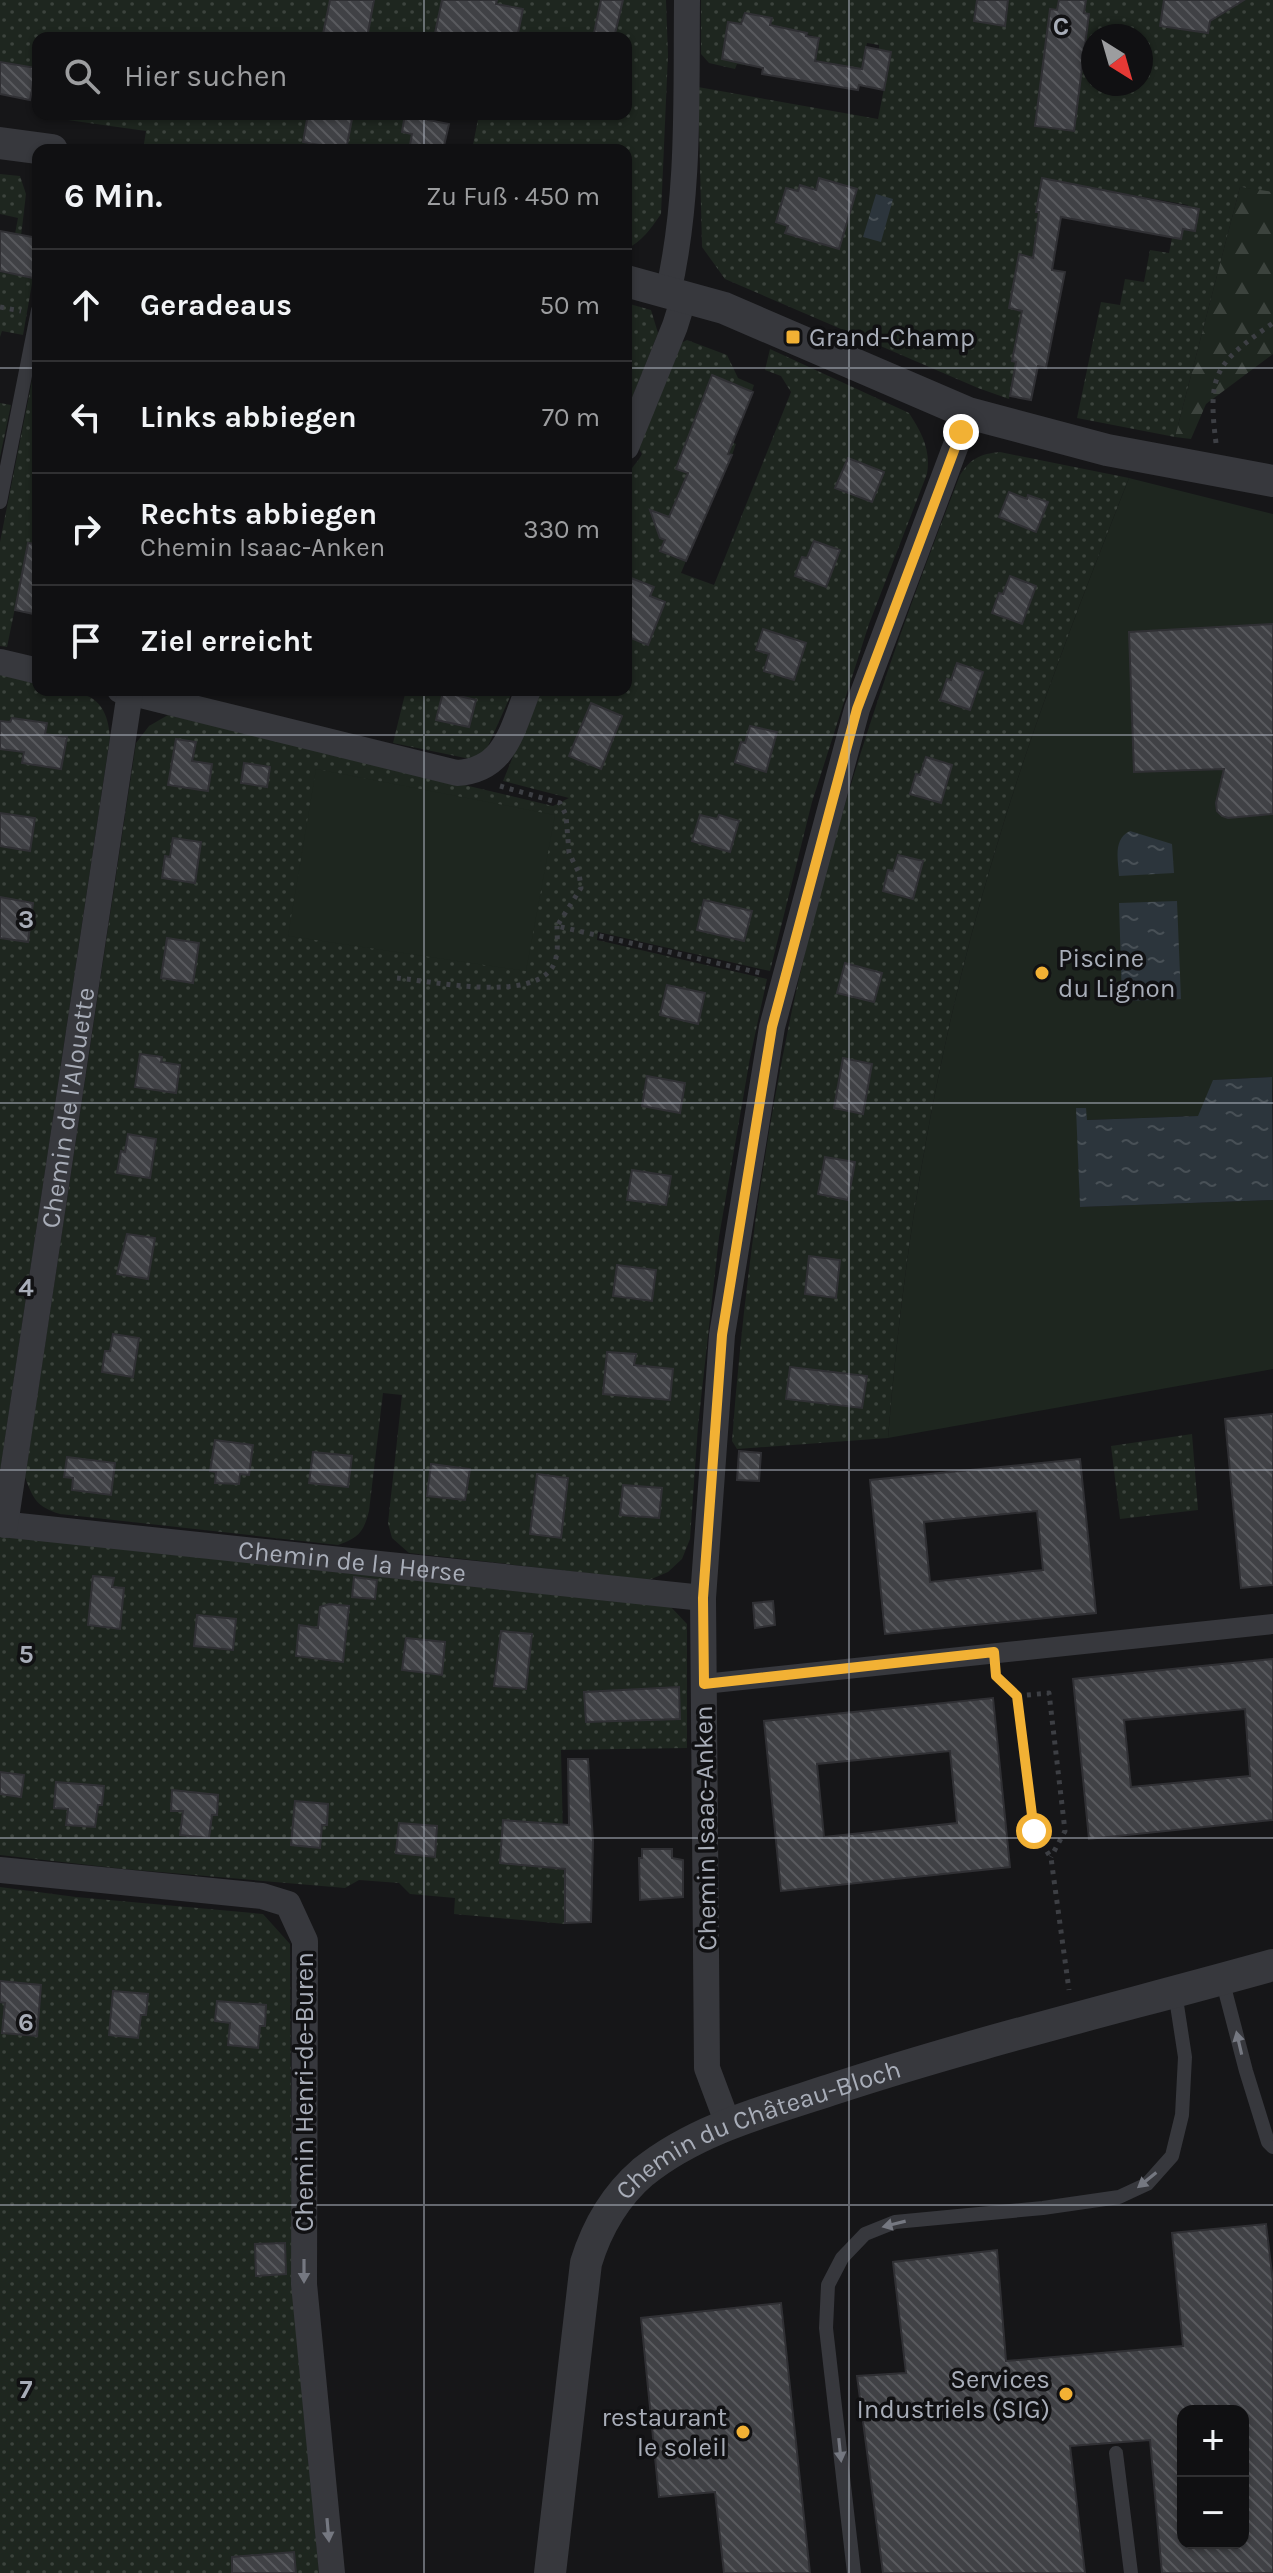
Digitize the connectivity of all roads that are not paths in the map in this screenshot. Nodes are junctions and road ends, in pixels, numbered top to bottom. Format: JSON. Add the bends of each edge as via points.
{"nodes":[{"id":1,"x":687,"y":0,"type":"edge"},
{"id":2,"x":0,"y":143,"type":"edge"},
{"id":3,"x":32,"y":147,"type":"edge"},
{"id":4,"x":632,"y":283,"type":"edge"},
{"id":5,"x":676,"y":295,"type":"junction"},
{"id":6,"x":32,"y":340,"type":"edge"},
{"id":7,"x":968,"y":413,"type":"junction"},
{"id":8,"x":632,"y":432,"type":"edge"},
{"id":9,"x":1273,"y":481,"type":"edge"},
{"id":10,"x":0,"y":502,"type":"edge"},
{"id":11,"x":0,"y":662,"type":"edge"},
{"id":12,"x":32,"y":670,"type":"edge"},
{"id":13,"x":124,"y":696,"type":"edge"},
{"id":14,"x":145,"y":696,"type":"edge"},
{"id":15,"x":526,"y":696,"type":"edge"},
{"id":16,"x":2,"y":1525,"type":"edge"},
{"id":17,"x":703,"y":1598,"type":"junction"},
{"id":18,"x":1273,"y":1624,"type":"edge"},
{"id":19,"x":704,"y":1684,"type":"junction"},
{"id":20,"x":0,"y":1870,"type":"edge"},
{"id":21,"x":1273,"y":1965,"type":"edge"},
{"id":22,"x":1222,"y":1979,"type":"junction"},
{"id":23,"x":1175,"y":1992,"type":"junction"},
{"id":24,"x":728,"y":2124,"type":"junction"},
{"id":25,"x":1273,"y":2147,"type":"edge"},
{"id":26,"x":1116,"y":2453,"type":"dead end"},
{"id":27,"x":332,"y":2573,"type":"edge"},
{"id":28,"x":550,"y":2573,"type":"edge"},
{"id":29,"x":854,"y":2573,"type":"edge"},
{"id":30,"x":1131,"y":2573,"type":"edge"}],
"edges":[{"from":1,"to":5,"type":"street","via":[[684,193]]},
{"from":2,"to":3,"type":"street"},
{"from":4,"to":5,"type":"street"},
{"from":5,"to":7,"type":"street","via":[[738,314]]},
{"from":5,"to":8,"type":"street","via":[[675,326]]},
{"from":6,"to":10,"type":"lane"},
{"from":7,"to":9,"type":"street","via":[[1095,447]]},
{"from":7,"to":17,"type":"street","name":"Chemin Isaac-Anken","via":[[857,709],[772,1027],[722,1335]]},
{"from":11,"to":12,"type":"street"},
{"from":13,"to":16,"type":"street","name":"Chemin de l'Alouette"},
{"from":14,"to":15,"type":"street","via":[[457,773],[484,768],[506,746]]},
{"from":16,"to":17,"type":"street","name":"Chemin de la Herse"},
{"from":17,"to":19,"type":"street","name":"Chemin Isaac-Anken"},
{"from":18,"to":19,"type":"street"},
{"from":19,"to":24,"type":"street","name":"Chemin Isaac-Anken","via":[[707,2068]]},
{"from":20,"to":27,"type":"street","name":"Chemin Henri-de-Buren","one_way":true,"via":[[262,1896],[288,1904],[305,1941],[304,2284]]},
{"from":21,"to":22,"type":"street","name":"Chemin du Château-Bloch"},
{"from":22,"to":23,"type":"street","name":"Chemin du Château-Bloch"},
{"from":25,"to":22,"type":"lane","one_way":true},
{"from":23,"to":24,"type":"street","name":"Chemin du Château-Bloch","via":[[864,2079]]},
{"from":23,"to":29,"type":"lane","one_way":true,"via":[[1185,2057],[1182,2115],[1172,2156],[1147,2184],[1119,2197],[895,2222],[865,2234],[842,2258],[828,2285],[826,2328]]},
{"from":24,"to":28,"type":"street","name":"Chemin du Château-Bloch","via":[[643,2172],[613,2204],[592,2246],[582,2286]]},
{"from":26,"to":30,"type":"lane"}]}
